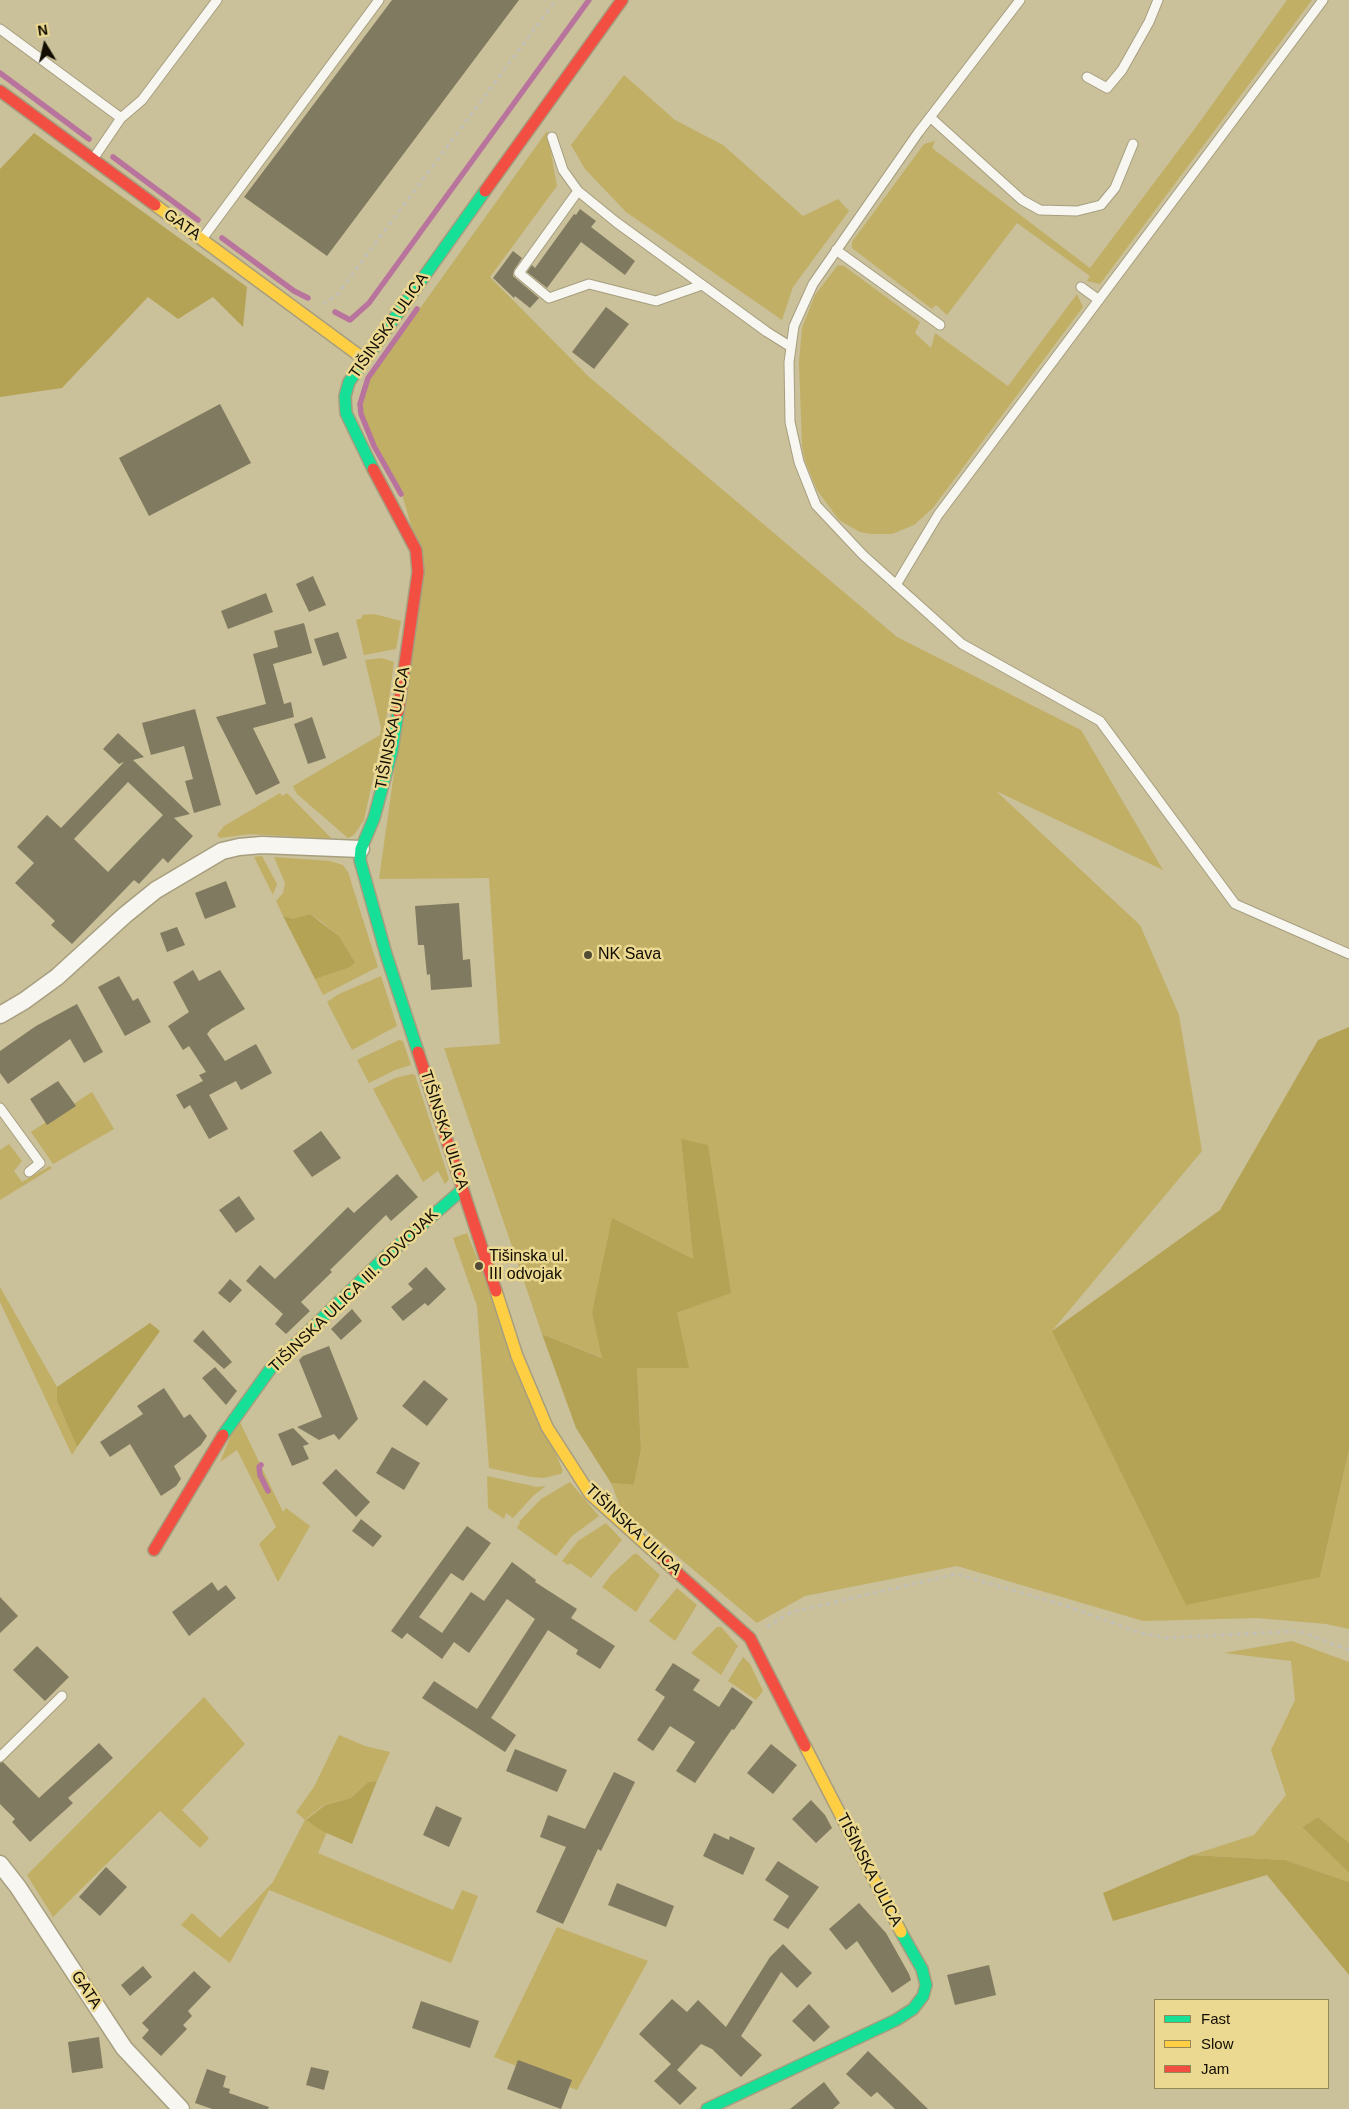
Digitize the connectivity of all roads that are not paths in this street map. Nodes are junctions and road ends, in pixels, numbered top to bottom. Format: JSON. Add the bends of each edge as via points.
{"nodes":[{"id":1,"x":217,"y":0,"type":"edge"},
{"id":2,"x":379,"y":0,"type":"edge"},
{"id":3,"x":622,"y":0,"type":"edge"},
{"id":4,"x":1020,"y":0,"type":"edge"},
{"id":5,"x":1158,"y":0,"type":"edge"},
{"id":6,"x":1323,"y":0,"type":"edge"},
{"id":7,"x":0,"y":30,"type":"edge"},
{"id":8,"x":1087,"y":77,"type":"dead end"},
{"id":9,"x":0,"y":91,"type":"edge"},
{"id":10,"x":930,"y":117,"type":"junction"},
{"id":11,"x":121,"y":118,"type":"junction"},
{"id":12,"x":552,"y":136,"type":"dead end"},
{"id":13,"x":1132,"y":144,"type":"dead end"},
{"id":14,"x":93,"y":160,"type":"junction"},
{"id":15,"x":578,"y":191,"type":"junction"},
{"id":16,"x":202,"y":240,"type":"junction"},
{"id":17,"x":836,"y":250,"type":"junction"},
{"id":18,"x":702,"y":285,"type":"junction"},
{"id":19,"x":1081,"y":287,"type":"dead end"},
{"id":20,"x":1099,"y":300,"type":"junction"},
{"id":21,"x":940,"y":325,"type":"dead end"},
{"id":22,"x":791,"y":347,"type":"junction"},
{"id":23,"x":364,"y":359,"type":"junction"},
{"id":24,"x":896,"y":585,"type":"junction"},
{"id":25,"x":361,"y":849,"type":"junction"},
{"id":26,"x":1349,"y":954,"type":"edge"},
{"id":27,"x":0,"y":1015,"type":"edge"},
{"id":28,"x":0,"y":1108,"type":"edge"},
{"id":29,"x":29,"y":1172,"type":"dead end"},
{"id":30,"x":463,"y":1189,"type":"junction"},
{"id":31,"x":154,"y":1550,"type":"dead end"},
{"id":32,"x":62,"y":1696,"type":"dead end"},
{"id":33,"x":0,"y":1757,"type":"edge"},
{"id":34,"x":0,"y":1864,"type":"edge"},
{"id":35,"x":181,"y":2109,"type":"edge"},
{"id":36,"x":707,"y":2109,"type":"edge"}],
"edges":[{"from":1,"to":11,"type":"lane","via":[[142,100]]},
{"from":2,"to":16,"type":"lane"},
{"from":3,"to":23,"type":"street","name":"TIŠINSKA ULICA"},
{"from":4,"to":10,"type":"lane"},
{"from":5,"to":8,"type":"lane","via":[[1122,70],[1106,88]]},
{"from":6,"to":20,"type":"lane"},
{"from":7,"to":11,"type":"lane"},
{"from":9,"to":14,"type":"street","name":"GATA"},
{"from":10,"to":13,"type":"lane","via":[[1022,200],[1040,210],[1077,211],[1101,205],[1115,188]]},
{"from":10,"to":17,"type":"lane"},
{"from":11,"to":14,"type":"lane"},
{"from":12,"to":15,"type":"lane","via":[[563,170]]},
{"from":14,"to":16,"type":"street","name":"GATA"},
{"from":15,"to":18,"type":"lane"},
{"from":15,"to":18,"type":"lane","via":[[518,273],[550,298],[590,284],[656,301]]},
{"from":16,"to":23,"type":"street","name":"GATA"},
{"from":17,"to":21,"type":"lane"},
{"from":17,"to":22,"type":"lane","via":[[812,284],[794,326]]},
{"from":18,"to":22,"type":"lane"},
{"from":19,"to":20,"type":"lane"},
{"from":20,"to":24,"type":"lane","via":[[938,515]]},
{"from":22,"to":24,"type":"lane","via":[[790,422],[799,462],[816,505]]},
{"from":23,"to":25,"type":"street","name":"TIŠINSKA ULICA","via":[[348,382],[346,413],[416,550],[418,572],[392,750],[374,818]]},
{"from":24,"to":26,"type":"lane","via":[[962,644],[1100,721],[1235,904]]},
{"from":25,"to":27,"type":"street","via":[[260,845],[222,851],[156,890],[57,977]]},
{"from":25,"to":30,"type":"street","name":"TIŠINSKA ULICA","via":[[362,869],[386,954]]},
{"from":28,"to":29,"type":"lane","via":[[40,1163]]},
{"from":30,"to":31,"type":"street","name":"TIŠINSKA ULICA III. ODVOJAK","via":[[384,1258],[271,1368],[232,1421]]},
{"from":30,"to":36,"type":"street","name":"TIŠINSKA ULICA","via":[[517,1356],[547,1427],[590,1494],[750,1638],[922,1968],[926,1985],[923,1996],[913,2009]]},
{"from":32,"to":33,"type":"lane"},
{"from":34,"to":35,"type":"street","name":"GATA","via":[[124,2048]]}]}
